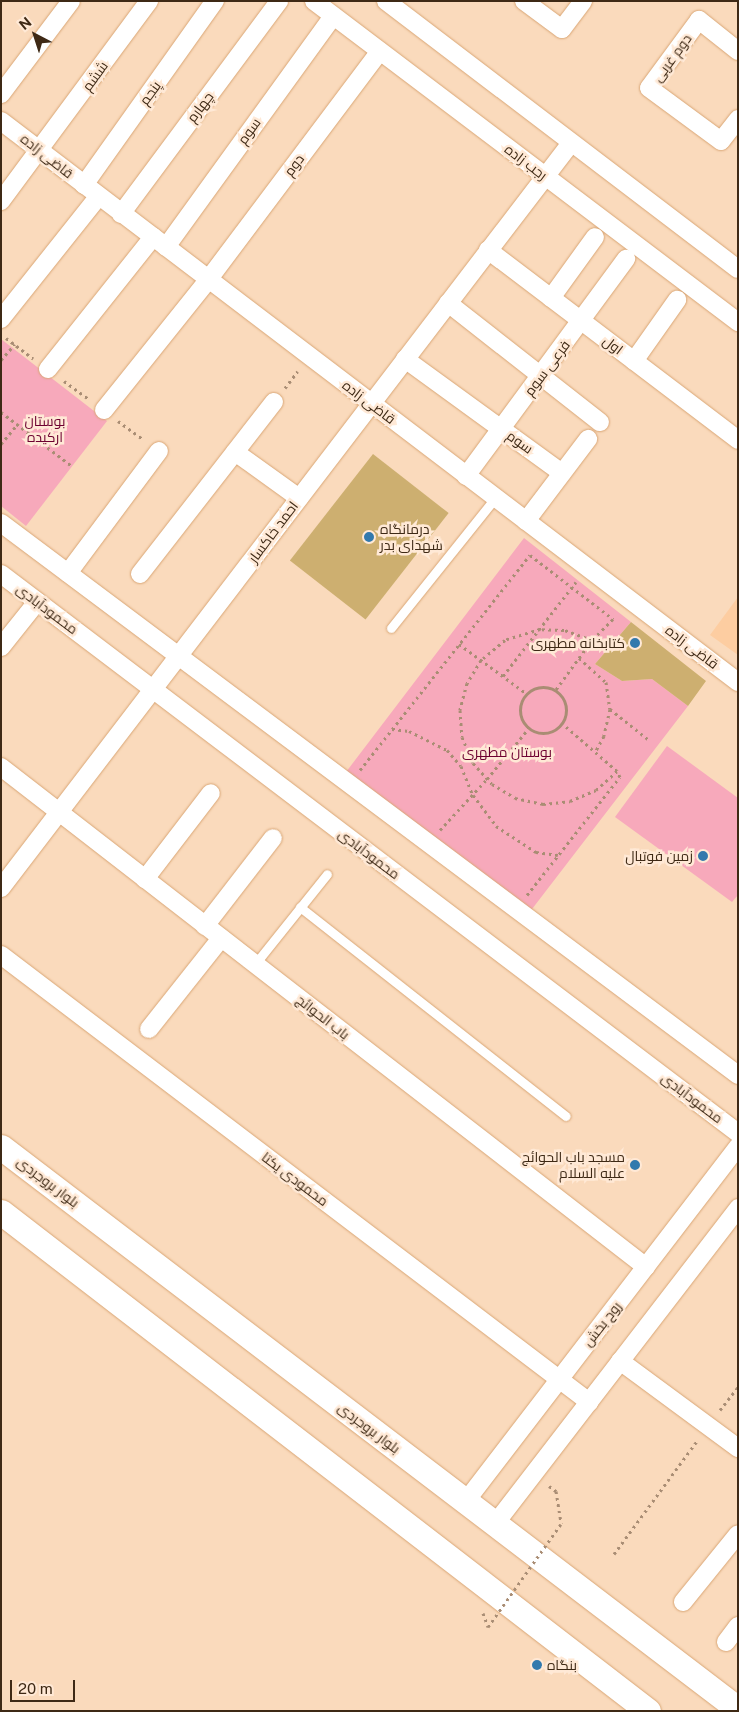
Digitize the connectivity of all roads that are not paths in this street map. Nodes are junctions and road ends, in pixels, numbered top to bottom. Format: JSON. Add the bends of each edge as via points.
{"nodes":[{"id":1,"x":71,"y":1,"type":"edge"},
{"id":2,"x":150,"y":1,"type":"edge"},
{"id":3,"x":216,"y":1,"type":"edge"},
{"id":4,"x":279,"y":1,"type":"edge"},
{"id":5,"x":314,"y":1,"type":"edge"},
{"id":6,"x":386,"y":1,"type":"edge"},
{"id":7,"x":524,"y":1,"type":"edge"},
{"id":8,"x":583,"y":1,"type":"edge"},
{"id":9,"x":333,"y":16,"type":"junction"},
{"id":10,"x":380,"y":51,"type":"junction"},
{"id":11,"x":738,"y":51,"type":"edge"},
{"id":12,"x":1,"y":94,"type":"edge"},
{"id":13,"x":738,"y":119,"type":"edge"},
{"id":14,"x":1,"y":121,"type":"edge"},
{"id":15,"x":571,"y":143,"type":"junction"},
{"id":16,"x":40,"y":151,"type":"junction"},
{"id":17,"x":544,"y":176,"type":"junction"},
{"id":18,"x":84,"y":185,"type":"junction"},
{"id":19,"x":99,"y":196,"type":"junction"},
{"id":20,"x":1,"y":201,"type":"edge"},
{"id":21,"x":121,"y":214,"type":"junction"},
{"id":22,"x":595,"y":237,"type":"dead end"},
{"id":23,"x":159,"y":242,"type":"junction"},
{"id":24,"x":488,"y":250,"type":"junction"},
{"id":25,"x":626,"y":259,"type":"dead end"},
{"id":26,"x":738,"y":270,"type":"edge"},
{"id":27,"x":208,"y":280,"type":"junction"},
{"id":28,"x":552,"y":298,"type":"junction"},
{"id":29,"x":677,"y":300,"type":"dead end"},
{"id":30,"x":448,"y":303,"type":"junction"},
{"id":31,"x":1,"y":319,"type":"edge"},
{"id":32,"x":582,"y":321,"type":"junction"},
{"id":33,"x":738,"y":322,"type":"edge"},
{"id":34,"x":404,"y":359,"type":"junction"},
{"id":35,"x":634,"y":361,"type":"junction"},
{"id":36,"x":48,"y":369,"type":"dead end"},
{"id":37,"x":541,"y":376,"type":"junction"},
{"id":38,"x":274,"y":402,"type":"road end"},
{"id":39,"x":371,"y":403,"type":"junction"},
{"id":40,"x":104,"y":410,"type":"road end"},
{"id":41,"x":600,"y":422,"type":"dead end"},
{"id":42,"x":501,"y":429,"type":"junction"},
{"id":43,"x":588,"y":438,"type":"dead end"},
{"id":44,"x":737,"y":439,"type":"edge"},
{"id":45,"x":159,"y":451,"type":"road end"},
{"id":46,"x":235,"y":452,"type":"junction"},
{"id":47,"x":562,"y":472,"type":"junction"},
{"id":48,"x":466,"y":476,"type":"junction"},
{"id":49,"x":299,"y":498,"type":"junction"},
{"id":50,"x":495,"y":498,"type":"junction"},
{"id":51,"x":526,"y":521,"type":"junction"},
{"id":52,"x":1,"y":523,"type":"edge"},
{"id":53,"x":1,"y":574,"type":"edge"},
{"id":54,"x":68,"y":574,"type":"junction"},
{"id":55,"x":140,"y":574,"type":"dead end"},
{"id":56,"x":37,"y":602,"type":"junction"},
{"id":57,"x":392,"y":628,"type":"dead end"},
{"id":58,"x":1,"y":647,"type":"edge"},
{"id":59,"x":178,"y":656,"type":"junction"},
{"id":60,"x":738,"y":682,"type":"edge"},
{"id":61,"x":152,"y":689,"type":"junction"},
{"id":62,"x":1,"y":767,"type":"edge"},
{"id":63,"x":211,"y":794,"type":"dead end"},
{"id":64,"x":59,"y":812,"type":"junction"},
{"id":65,"x":273,"y":838,"type":"dead end"},
{"id":66,"x":327,"y":874,"type":"dead end"},
{"id":67,"x":145,"y":879,"type":"junction"},
{"id":68,"x":1,"y":888,"type":"edge"},
{"id":69,"x":300,"y":908,"type":"junction"},
{"id":70,"x":205,"y":926,"type":"junction"},
{"id":71,"x":221,"y":938,"type":"junction"},
{"id":72,"x":1,"y":955,"type":"edge"},
{"id":73,"x":255,"y":964,"type":"junction"},
{"id":74,"x":149,"y":1029,"type":"dead end"},
{"id":75,"x":738,"y":1075,"type":"edge"},
{"id":76,"x":566,"y":1116,"type":"dead end"},
{"id":77,"x":738,"y":1133,"type":"edge"},
{"id":78,"x":738,"y":1146,"type":"edge"},
{"id":79,"x":1,"y":1147,"type":"edge"},
{"id":80,"x":738,"y":1208,"type":"edge"},
{"id":81,"x":1,"y":1212,"type":"edge"},
{"id":82,"x":646,"y":1267,"type":"junction"},
{"id":83,"x":620,"y":1361,"type":"junction"},
{"id":84,"x":559,"y":1380,"type":"junction"},
{"id":85,"x":589,"y":1402,"type":"junction"},
{"id":86,"x":738,"y":1448,"type":"edge"},
{"id":87,"x":466,"y":1501,"type":"junction"},
{"id":88,"x":495,"y":1524,"type":"junction"},
{"id":89,"x":738,"y":1534,"type":"edge"},
{"id":90,"x":683,"y":1602,"type":"dead end"},
{"id":91,"x":738,"y":1626,"type":"edge"},
{"id":92,"x":726,"y":1642,"type":"dead end"},
{"id":93,"x":738,"y":1709,"type":"edge"},
{"id":94,"x":648,"y":1711,"type":"edge"}],
"edges":[{"from":1,"to":12,"type":"street"},
{"from":2,"to":16,"type":"street","name":"ششم"},
{"from":3,"to":18,"type":"street","name":"پنجم"},
{"from":4,"to":21,"type":"street","name":"چهارم"},
{"from":5,"to":9,"type":"street","name":"رجب زاده"},
{"from":6,"to":15,"type":"street"},
{"from":7,"to":8,"type":"street","via":[[562,29]]},
{"from":9,"to":10,"type":"street","name":"رجب زاده"},
{"from":9,"to":23,"type":"street","name":"سوم"},
{"from":10,"to":17,"type":"street","name":"رجب زاده"},
{"from":10,"to":27,"type":"street","name":"دوم"},
{"from":11,"to":13,"type":"street","name":"دوم غربی","via":[[699,20],[649,88],[721,141]]},
{"from":14,"to":16,"type":"street","name":"قاضی زاده"},
{"from":15,"to":17,"type":"street","name":"احمد خاکسار"},
{"from":15,"to":26,"type":"street"},
{"from":16,"to":18,"type":"street","name":"قاضی زاده"},
{"from":16,"to":20,"type":"street","name":"ششم"},
{"from":17,"to":24,"type":"street","name":"احمد خاکسار"},
{"from":17,"to":33,"type":"street","name":"رجب زاده"},
{"from":18,"to":19,"type":"street","name":"قاضی زاده"},
{"from":19,"to":21,"type":"street","name":"قاضی زاده"},
{"from":19,"to":31,"type":"street"},
{"from":21,"to":23,"type":"street","name":"قاضی زاده"},
{"from":22,"to":28,"type":"street"},
{"from":23,"to":27,"type":"street","name":"قاضی زاده"},
{"from":23,"to":36,"type":"street","name":"سوم"},
{"from":24,"to":28,"type":"street","name":"اول"},
{"from":24,"to":30,"type":"street","name":"احمد خاکسار"},
{"from":25,"to":32,"type":"street","name":"فرعی سوم"},
{"from":27,"to":39,"type":"street","name":"قاضی زاده"},
{"from":27,"to":40,"type":"street","name":"دوم"},
{"from":28,"to":32,"type":"street","name":"اول"},
{"from":29,"to":35,"type":"street"},
{"from":30,"to":34,"type":"street","name":"احمد خاکسار"},
{"from":30,"to":37,"type":"street"},
{"from":32,"to":35,"type":"street","name":"اول"},
{"from":32,"to":37,"type":"street","name":"فرعی سوم"},
{"from":34,"to":39,"type":"street","name":"احمد خاکسار"},
{"from":34,"to":42,"type":"street","name":"سوم"},
{"from":35,"to":44,"type":"street","name":"اول"},
{"from":37,"to":41,"type":"street"},
{"from":37,"to":42,"type":"street","name":"فرعی سوم"},
{"from":38,"to":46,"type":"street"},
{"from":39,"to":48,"type":"street","name":"قاضی زاده"},
{"from":39,"to":49,"type":"street","name":"احمد خاکسار"},
{"from":42,"to":47,"type":"street","name":"سوم"},
{"from":42,"to":48,"type":"street","name":"فرعی سوم"},
{"from":43,"to":47,"type":"street"},
{"from":45,"to":54,"type":"street"},
{"from":46,"to":49,"type":"street"},
{"from":46,"to":55,"type":"street"},
{"from":47,"to":51,"type":"street"},
{"from":48,"to":50,"type":"street","name":"قاضی زاده"},
{"from":49,"to":59,"type":"street","name":"احمد خاکسار"},
{"from":50,"to":51,"type":"street","name":"قاضی زاده"},
{"from":50,"to":57,"type":"lane"},
{"from":51,"to":60,"type":"street","name":"قاضی زاده"},
{"from":52,"to":54,"type":"street"},
{"from":53,"to":56,"type":"street","name":"محمودآبادی"},
{"from":54,"to":59,"type":"street"},
{"from":56,"to":58,"type":"street"},
{"from":56,"to":61,"type":"street","name":"محمودآبادی"},
{"from":59,"to":61,"type":"street","name":"احمد خاکسار"},
{"from":59,"to":75,"type":"street"},
{"from":61,"to":64,"type":"street","name":"احمد خاکسار"},
{"from":61,"to":77,"type":"street","name":"محمودآبادی"},
{"from":62,"to":64,"type":"street","name":"باب الحوائج"},
{"from":63,"to":67,"type":"street"},
{"from":64,"to":67,"type":"street","name":"باب الحوائج"},
{"from":64,"to":68,"type":"street","name":"احمد خاکسار"},
{"from":65,"to":70,"type":"street"},
{"from":66,"to":69,"type":"lane"},
{"from":67,"to":70,"type":"street","name":"باب الحوائج"},
{"from":69,"to":73,"type":"lane"},
{"from":69,"to":76,"type":"lane"},
{"from":70,"to":71,"type":"street","name":"باب الحوائج"},
{"from":71,"to":73,"type":"street","name":"باب الحوائج"},
{"from":71,"to":74,"type":"street"},
{"from":72,"to":84,"type":"street","name":"محمودی یکتا"},
{"from":73,"to":82,"type":"street","name":"باب الحوائج"},
{"from":78,"to":82,"type":"street","name":"روح بخش"},
{"from":79,"to":87,"type":"main road","name":"بلوار بروجردی"},
{"from":80,"to":83,"type":"street"},
{"from":81,"to":94,"type":"main road"},
{"from":82,"to":84,"type":"street","name":"روح بخش"},
{"from":83,"to":85,"type":"street"},
{"from":83,"to":86,"type":"street"},
{"from":84,"to":85,"type":"street","name":"محمودی یکتا"},
{"from":84,"to":87,"type":"street","name":"روح بخش"},
{"from":85,"to":88,"type":"street"},
{"from":87,"to":88,"type":"main road","name":"بلوار بروجردی"},
{"from":88,"to":93,"type":"main road","name":"بلوار بروجردی"},
{"from":89,"to":90,"type":"street"},
{"from":91,"to":92,"type":"street"}]}
